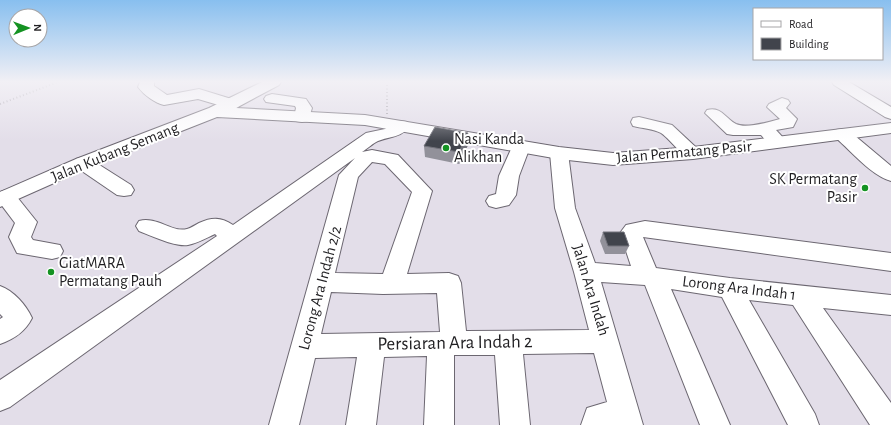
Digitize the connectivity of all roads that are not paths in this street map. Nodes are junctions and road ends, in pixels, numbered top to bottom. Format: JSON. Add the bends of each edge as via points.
{"nodes":[{"id":1,"x":225,"y":102,"type":"edge"},
{"id":2,"x":236,"y":102,"type":"edge"},
{"id":3,"x":298,"y":102,"type":"edge"},
{"id":4,"x":871,"y":102,"type":"edge"},
{"id":5,"x":782,"y":103,"type":"dead end"},
{"id":6,"x":232,"y":104,"type":"junction"},
{"id":7,"x":215,"y":112,"type":"junction"},
{"id":8,"x":713,"y":113,"type":"dead end"},
{"id":9,"x":891,"y":114,"type":"edge"},
{"id":10,"x":302,"y":117,"type":"junction"},
{"id":11,"x":640,"y":122,"type":"dead end"},
{"id":12,"x":394,"y":125,"type":"junction"},
{"id":13,"x":891,"y":128,"type":"edge"},
{"id":14,"x":764,"y":130,"type":"junction"},
{"id":15,"x":842,"y":134,"type":"junction"},
{"id":16,"x":778,"y":142,"type":"junction"},
{"id":17,"x":521,"y":147,"type":"junction"},
{"id":18,"x":560,"y":153,"type":"junction"},
{"id":19,"x":693,"y":153,"type":"junction"},
{"id":20,"x":82,"y":163,"type":"junction"},
{"id":21,"x":891,"y":175,"type":"edge"},
{"id":22,"x":124,"y":190,"type":"dead end"},
{"id":23,"x":3,"y":198,"type":"edge"},
{"id":24,"x":496,"y":201,"type":"dead end"},
{"id":25,"x":147,"y":226,"type":"dead end"},
{"id":26,"x":233,"y":236,"type":"junction"},
{"id":27,"x":52,"y":252,"type":"dead end"},
{"id":28,"x":891,"y":262,"type":"edge"},
{"id":29,"x":586,"y":272,"type":"junction"},
{"id":30,"x":651,"y":276,"type":"junction"},
{"id":31,"x":321,"y":282,"type":"junction"},
{"id":32,"x":392,"y":283,"type":"junction"},
{"id":33,"x":730,"y":288,"type":"junction"},
{"id":34,"x":801,"y":296,"type":"junction"},
{"id":35,"x":0,"y":298,"type":"edge"},
{"id":36,"x":887,"y":310,"type":"edge"},
{"id":37,"x":0,"y":333,"type":"edge"},
{"id":38,"x":606,"y":341,"type":"junction"},
{"id":39,"x":508,"y":342,"type":"junction"},
{"id":40,"x":448,"y":343,"type":"junction"},
{"id":41,"x":372,"y":344,"type":"junction"},
{"id":42,"x":305,"y":346,"type":"junction"},
{"id":43,"x":0,"y":397,"type":"edge"},
{"id":44,"x":627,"y":419,"type":"edge"},
{"id":45,"x":284,"y":425,"type":"edge"},
{"id":46,"x":361,"y":425,"type":"edge"},
{"id":47,"x":438,"y":425,"type":"edge"},
{"id":48,"x":515,"y":425,"type":"edge"},
{"id":49,"x":596,"y":425,"type":"edge"},
{"id":50,"x":715,"y":425,"type":"edge"},
{"id":51,"x":804,"y":425,"type":"edge"},
{"id":52,"x":888,"y":425,"type":"edge"}],
"edges":[{"from":1,"to":6,"type":"street"},
{"from":2,"to":6,"type":"main road","name":"Jalan Kubang Semang"},
{"from":3,"to":10,"type":"street","via":[[304,108]]},
{"from":4,"to":9,"type":"street"},
{"from":5,"to":14,"type":"street","via":[[775,107],[789,119],[787,123],[763,128]]},
{"from":6,"to":7,"type":"main road","name":"Jalan Kubang Semang"},
{"from":7,"to":10,"type":"main road","name":"Jalan Permatang Pasir"},
{"from":7,"to":20,"type":"main road","name":"Jalan Kubang Semang"},
{"from":8,"to":14,"type":"street","via":[[733,130]]},
{"from":10,"to":12,"type":"main road","name":"Jalan Permatang Pasir","via":[[365,120]]},
{"from":11,"to":19,"type":"street","via":[[666,129]]},
{"from":12,"to":17,"type":"main road","name":"Jalan Permatang Pasir"},
{"from":12,"to":26,"type":"street","via":[[391,133],[372,137]]},
{"from":13,"to":15,"type":"main road","name":"Jalan Permatang Pasir"},
{"from":14,"to":16,"type":"street"},
{"from":15,"to":16,"type":"main road","name":"Jalan Permatang Pasir"},
{"from":15,"to":21,"type":"street"},
{"from":16,"to":19,"type":"main road","name":"Jalan Permatang Pasir"},
{"from":17,"to":18,"type":"main road","name":"Jalan Permatang Pasir"},
{"from":17,"to":24,"type":"street","via":[[509,176],[506,195],[502,200]]},
{"from":18,"to":19,"type":"main road","name":"Jalan Permatang Pasir","via":[[613,160]]},
{"from":18,"to":29,"type":"street","name":"Jalan Ara Indah","via":[[566,208]]},
{"from":20,"to":22,"type":"street"},
{"from":20,"to":23,"type":"main road","name":"Jalan Kubang Semang"},
{"from":23,"to":27,"type":"street","via":[[26,222],[20,237],[25,247]]},
{"from":25,"to":26,"type":"street","via":[[188,237],[210,226],[218,225]]},
{"from":26,"to":43,"type":"street"},
{"from":28,"to":30,"type":"street","via":[[645,228],[634,230],[631,233]]},
{"from":29,"to":30,"type":"street","name":"Lorong Ara Indah 1"},
{"from":29,"to":38,"type":"street","name":"Jalan Ara Indah"},
{"from":30,"to":33,"type":"street","name":"Lorong Ara Indah 1"},
{"from":30,"to":50,"type":"street"},
{"from":31,"to":32,"type":"street"},
{"from":31,"to":32,"type":"street","name":"Lorong Ara Indah 2/2","via":[[349,175],[366,157],[372,156],[391,159],[422,191]]},
{"from":31,"to":42,"type":"street","name":"Lorong Ara Indah 2/2"},
{"from":32,"to":40,"type":"street","via":[[449,283]]},
{"from":33,"to":34,"type":"street","name":"Lorong Ara Indah 1"},
{"from":33,"to":51,"type":"street"},
{"from":34,"to":36,"type":"street","name":"Lorong Ara Indah 1"},
{"from":34,"to":52,"type":"street"},
{"from":35,"to":37,"type":"street","via":[[19,318]]},
{"from":38,"to":39,"type":"street","name":"Persiaran Ara Indah 2"},
{"from":38,"to":44,"type":"street","name":"Jalan Ara Indah"},
{"from":39,"to":40,"type":"street","name":"Persiaran Ara Indah 2"},
{"from":39,"to":48,"type":"street"},
{"from":40,"to":41,"type":"street","name":"Persiaran Ara Indah 2"},
{"from":40,"to":47,"type":"street"},
{"from":41,"to":42,"type":"street","name":"Persiaran Ara Indah 2"},
{"from":41,"to":46,"type":"street"},
{"from":42,"to":45,"type":"street","name":"Lorong Ara Indah 2/2"},
{"from":44,"to":49,"type":"street","via":[[598,420]]}]}
